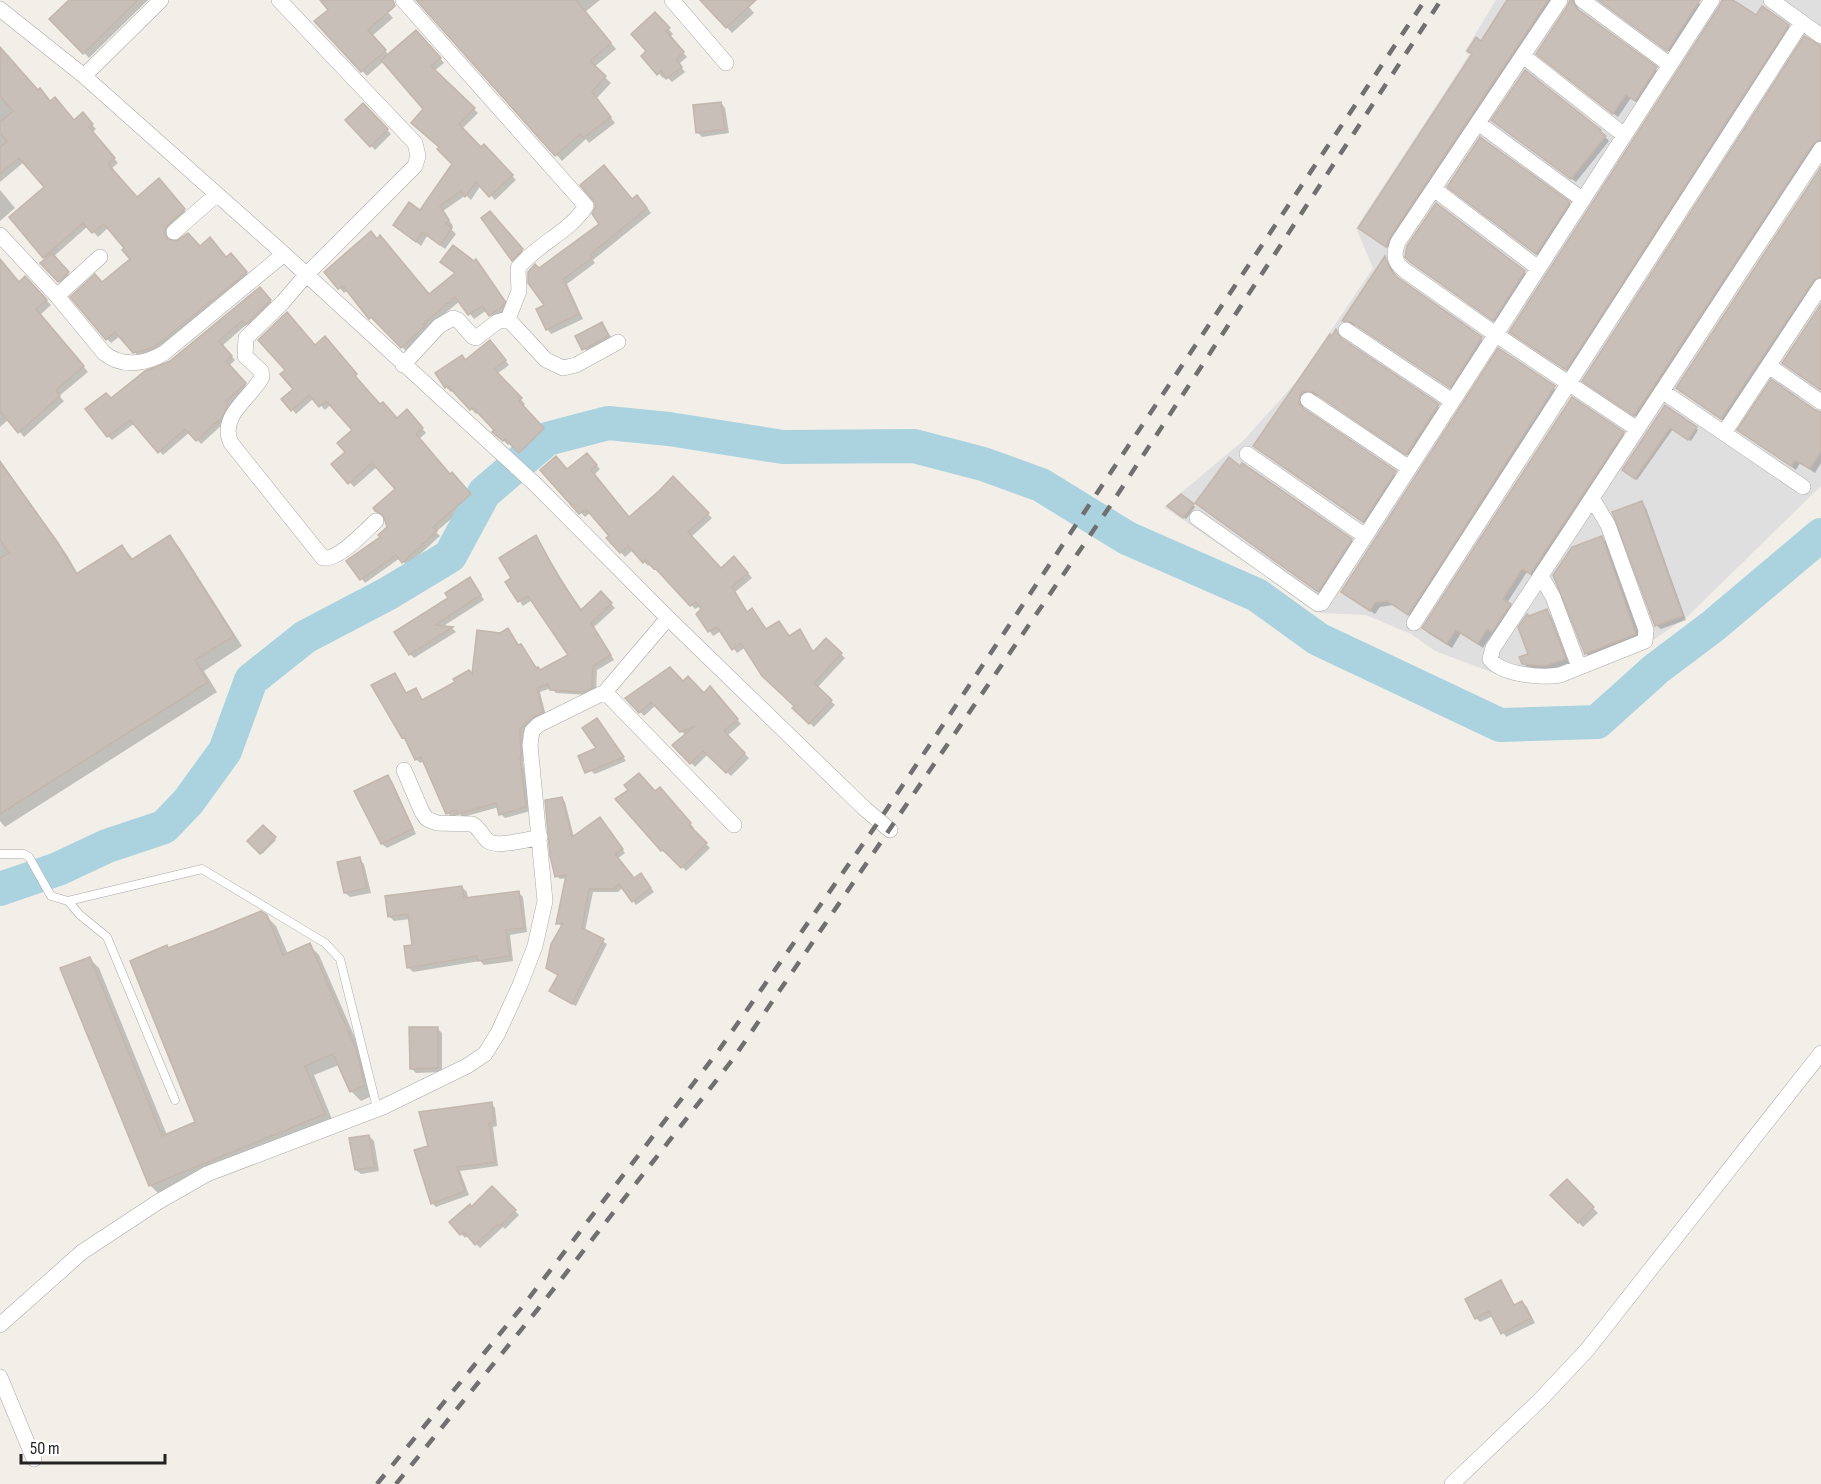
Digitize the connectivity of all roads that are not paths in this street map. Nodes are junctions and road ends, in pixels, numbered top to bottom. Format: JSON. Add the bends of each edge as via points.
{"nodes":[{"id":1,"x":161,"y":0,"type":"edge"},
{"id":2,"x":279,"y":0,"type":"edge"},
{"id":3,"x":403,"y":0,"type":"edge"},
{"id":4,"x":672,"y":0,"type":"edge"},
{"id":5,"x":1560,"y":0,"type":"edge"},
{"id":6,"x":1582,"y":0,"type":"edge"},
{"id":7,"x":1712,"y":0,"type":"edge"},
{"id":8,"x":1771,"y":0,"type":"edge"},
{"id":9,"x":0,"y":9,"type":"edge"},
{"id":10,"x":1802,"y":22,"type":"junction"},
{"id":11,"x":1821,"y":36,"type":"edge"},
{"id":12,"x":1523,"y":56,"type":"junction"},
{"id":13,"x":726,"y":63,"type":"dead end"},
{"id":14,"x":1670,"y":65,"type":"junction"},
{"id":15,"x":84,"y":76,"type":"junction"},
{"id":16,"x":1478,"y":123,"type":"junction"},
{"id":17,"x":1624,"y":135,"type":"junction"},
{"id":18,"x":1821,"y":149,"type":"edge"},
{"id":19,"x":1434,"y":189,"type":"junction"},
{"id":20,"x":216,"y":195,"type":"junction"},
{"id":21,"x":1583,"y":200,"type":"junction"},
{"id":22,"x":174,"y":232,"type":"dead end"},
{"id":23,"x":0,"y":235,"type":"edge"},
{"id":24,"x":284,"y":254,"type":"junction"},
{"id":25,"x":100,"y":257,"type":"dead end"},
{"id":26,"x":1538,"y":268,"type":"junction"},
{"id":27,"x":306,"y":275,"type":"junction"},
{"id":28,"x":1819,"y":294,"type":"edge"},
{"id":29,"x":57,"y":296,"type":"junction"},
{"id":30,"x":508,"y":319,"type":"junction"},
{"id":31,"x":1346,"y":330,"type":"dead end"},
{"id":32,"x":1496,"y":334,"type":"junction"},
{"id":33,"x":618,"y":342,"type":"dead end"},
{"id":34,"x":403,"y":365,"type":"junction"},
{"id":35,"x":1768,"y":366,"type":"junction"},
{"id":36,"x":1569,"y":383,"type":"junction"},
{"id":37,"x":1662,"y":391,"type":"junction"},
{"id":38,"x":1308,"y":400,"type":"dead end"},
{"id":39,"x":1452,"y":401,"type":"junction"},
{"id":40,"x":1821,"y":402,"type":"edge"},
{"id":41,"x":1637,"y":429,"type":"junction"},
{"id":42,"x":1724,"y":433,"type":"junction"},
{"id":43,"x":1248,"y":454,"type":"dead end"},
{"id":44,"x":1409,"y":468,"type":"junction"},
{"id":45,"x":1803,"y":487,"type":"dead end"},
{"id":46,"x":1592,"y":498,"type":"junction"},
{"id":47,"x":1197,"y":518,"type":"dead end"},
{"id":48,"x":376,"y":521,"type":"dead end"},
{"id":49,"x":1365,"y":536,"type":"junction"},
{"id":50,"x":1540,"y":576,"type":"junction"},
{"id":51,"x":668,"y":618,"type":"junction"},
{"id":52,"x":1414,"y":623,"type":"dead end"},
{"id":53,"x":1579,"y":667,"type":"junction"},
{"id":54,"x":605,"y":692,"type":"junction"},
{"id":55,"x":404,"y":770,"type":"dead end"},
{"id":56,"x":734,"y":825,"type":"dead end"},
{"id":57,"x":890,"y":830,"type":"dead end"},
{"id":58,"x":540,"y":837,"type":"junction"},
{"id":59,"x":0,"y":854,"type":"edge"},
{"id":60,"x":68,"y":901,"type":"junction"},
{"id":61,"x":1821,"y":1053,"type":"edge"},
{"id":62,"x":176,"y":1100,"type":"dead end"},
{"id":63,"x":380,"y":1108,"type":"junction"},
{"id":64,"x":0,"y":1325,"type":"edge"},
{"id":65,"x":0,"y":1377,"type":"edge"},
{"id":66,"x":34,"y":1459,"type":"dead end"},
{"id":67,"x":1452,"y":1484,"type":"edge"}],
"edges":[{"from":1,"to":15,"type":"street"},
{"from":2,"to":27,"type":"street","via":[[415,143],[418,151],[415,166]]},
{"from":3,"to":30,"type":"street","via":[[586,206],[577,220],[529,254],[518,267],[519,291]]},
{"from":4,"to":13,"type":"street"},
{"from":5,"to":12,"type":"street"},
{"from":6,"to":14,"type":"street"},
{"from":7,"to":14,"type":"street"},
{"from":8,"to":10,"type":"street"},
{"from":9,"to":15,"type":"street"},
{"from":10,"to":11,"type":"street"},
{"from":10,"to":36,"type":"street"},
{"from":12,"to":16,"type":"street"},
{"from":12,"to":17,"type":"street"},
{"from":14,"to":17,"type":"street"},
{"from":15,"to":20,"type":"street"},
{"from":16,"to":19,"type":"street"},
{"from":16,"to":21,"type":"street"},
{"from":17,"to":21,"type":"street"},
{"from":18,"to":37,"type":"street"},
{"from":19,"to":26,"type":"street"},
{"from":19,"to":32,"type":"street","via":[[1398,242],[1394,252],[1398,265]]},
{"from":20,"to":22,"type":"street"},
{"from":20,"to":24,"type":"street"},
{"from":21,"to":26,"type":"street"},
{"from":23,"to":29,"type":"street"},
{"from":24,"to":27,"type":"street"},
{"from":24,"to":29,"type":"street","via":[[164,352],[143,362],[125,363],[110,358]]},
{"from":25,"to":29,"type":"street"},
{"from":26,"to":32,"type":"street"},
{"from":27,"to":34,"type":"street"},
{"from":27,"to":48,"type":"street","via":[[246,338],[245,356],[261,371],[262,379],[237,409],[228,433],[231,443],[323,558],[338,554]]},
{"from":28,"to":35,"type":"street"},
{"from":30,"to":33,"type":"street","via":[[546,360],[563,368]]},
{"from":30,"to":34,"type":"street","via":[[497,322],[476,338],[458,320],[448,320]]},
{"from":31,"to":39,"type":"street"},
{"from":32,"to":36,"type":"street"},
{"from":32,"to":39,"type":"street"},
{"from":34,"to":51,"type":"street","via":[[535,484]]},
{"from":35,"to":40,"type":"street"},
{"from":35,"to":42,"type":"street"},
{"from":36,"to":41,"type":"street"},
{"from":36,"to":52,"type":"street"},
{"from":37,"to":41,"type":"street"},
{"from":37,"to":42,"type":"street"},
{"from":38,"to":44,"type":"street"},
{"from":39,"to":44,"type":"street"},
{"from":41,"to":46,"type":"street"},
{"from":42,"to":45,"type":"street"},
{"from":43,"to":49,"type":"street"},
{"from":44,"to":49,"type":"street"},
{"from":46,"to":50,"type":"street"},
{"from":46,"to":53,"type":"street","via":[[1608,525],[1647,635],[1638,645]]},
{"from":47,"to":49,"type":"street","via":[[1318,604]]},
{"from":50,"to":53,"type":"street","via":[[1553,597]]},
{"from":50,"to":53,"type":"street","via":[[1493,648],[1490,659],[1503,668],[1547,677]]},
{"from":51,"to":54,"type":"street"},
{"from":51,"to":57,"type":"street"},
{"from":54,"to":56,"type":"street"},
{"from":54,"to":58,"type":"street","via":[[532,731],[530,745]]},
{"from":55,"to":58,"type":"street","via":[[422,812],[431,821],[472,824],[488,842],[496,844]]},
{"from":58,"to":63,"type":"street","via":[[545,901],[535,946],[498,1033],[485,1054],[467,1066]]},
{"from":59,"to":60,"type":"lane","via":[[24,855],[32,860],[51,896]]},
{"from":60,"to":62,"type":"lane","via":[[111,944]]},
{"from":60,"to":63,"type":"lane","via":[[202,869],[325,943],[340,960]]},
{"from":61,"to":67,"type":"street","via":[[1587,1350]]},
{"from":63,"to":64,"type":"street","via":[[207,1174],[82,1252]]},
{"from":65,"to":66,"type":"street"}]}
